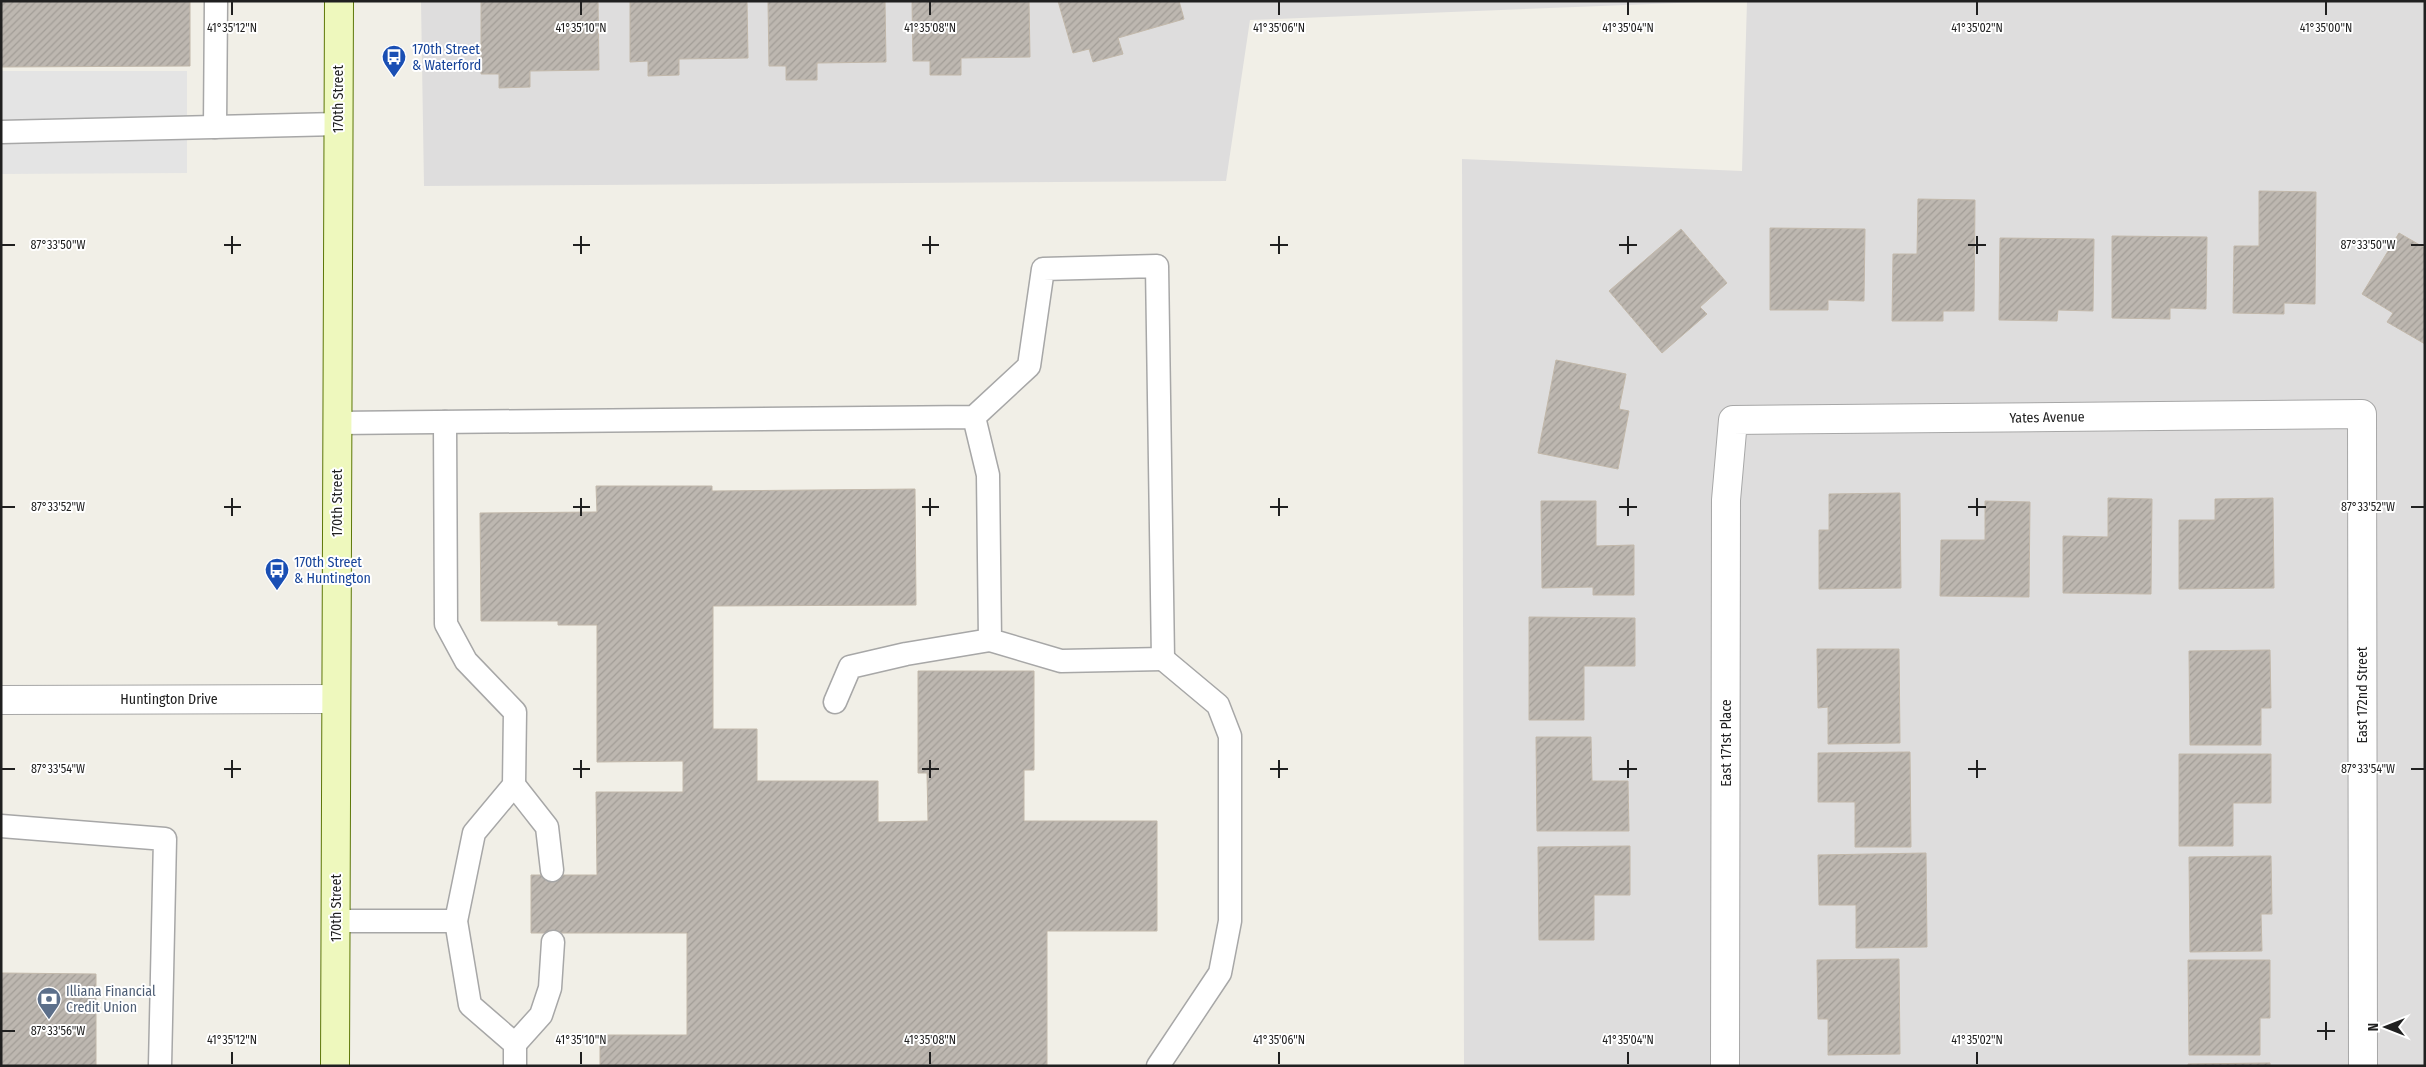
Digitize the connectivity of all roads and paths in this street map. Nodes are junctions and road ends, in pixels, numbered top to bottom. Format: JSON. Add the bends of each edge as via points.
{"nodes":[{"id":1,"x":216,"y":1,"type":"edge"},
{"id":2,"x":339,"y":1,"type":"edge"},
{"id":3,"x":338,"y":124,"type":"junction"},
{"id":4,"x":215,"y":127,"type":"junction"},
{"id":5,"x":1,"y":132,"type":"edge"},
{"id":6,"x":2362,"y":414,"type":"joint"},
{"id":7,"x":974,"y":417,"type":"junction"},
{"id":8,"x":1733,"y":420,"type":"joint"},
{"id":9,"x":445,"y":422,"type":"junction"},
{"id":10,"x":337,"y":423,"type":"junction"},
{"id":11,"x":990,"y":640,"type":"junction"},
{"id":12,"x":1163,"y":659,"type":"junction"},
{"id":13,"x":336,"y":699,"type":"junction"},
{"id":14,"x":1,"y":700,"type":"edge"},
{"id":15,"x":835,"y":702,"type":"dead end"},
{"id":16,"x":514,"y":785,"type":"junction"},
{"id":17,"x":1,"y":826,"type":"edge"},
{"id":18,"x":552,"y":870,"type":"dead end"},
{"id":19,"x":336,"y":921,"type":"junction"},
{"id":20,"x":456,"y":921,"type":"junction"},
{"id":21,"x":553,"y":942,"type":"dead end"},
{"id":22,"x":515,"y":1055,"type":"edge"},
{"id":23,"x":160,"y":1066,"type":"edge"},
{"id":24,"x":335,"y":1066,"type":"edge"},
{"id":25,"x":1158,"y":1066,"type":"edge"},
{"id":26,"x":1725,"y":1066,"type":"edge"},
{"id":27,"x":2362,"y":1066,"type":"edge"}],
"edges":[{"from":1,"to":4,"type":"lane"},
{"from":2,"to":3,"type":"street","name":"170th Street"},
{"from":3,"to":4,"type":"lane"},
{"from":3,"to":10,"type":"street","name":"170th Street"},
{"from":4,"to":5,"type":"lane"},
{"from":6,"to":8,"type":"street","name":"Yates Avenue"},
{"from":6,"to":27,"type":"street","name":"East 172nd Street"},
{"from":7,"to":9,"type":"lane"},
{"from":7,"to":11,"type":"lane","via":[[988,475]]},
{"from":7,"to":12,"type":"lane","via":[[1029,366],[1043,269],[1157,266]]},
{"from":8,"to":26,"type":"street","name":"East 171st Place","via":[[1726,500]]},
{"from":9,"to":10,"type":"lane"},
{"from":9,"to":16,"type":"lane","via":[[446,624],[466,661],[515,712]]},
{"from":10,"to":13,"type":"street","name":"170th Street"},
{"from":11,"to":12,"type":"lane","via":[[1061,661]]},
{"from":11,"to":15,"type":"lane","via":[[850,667]]},
{"from":12,"to":25,"type":"lane","via":[[1218,705],[1230,736],[1230,921],[1220,973]]},
{"from":13,"to":14,"type":"street","name":"Huntington Drive"},
{"from":13,"to":19,"type":"street","name":"170th Street"},
{"from":16,"to":18,"type":"lane","via":[[547,827]]},
{"from":16,"to":20,"type":"lane","via":[[474,833]]},
{"from":17,"to":23,"type":"lane","via":[[165,838]]},
{"from":19,"to":20,"type":"lane"},
{"from":19,"to":24,"type":"street","name":"170th Street"},
{"from":20,"to":22,"type":"lane","via":[[470,1005]]},
{"from":21,"to":22,"type":"lane","via":[[550,988],[540,1015]]}]}
